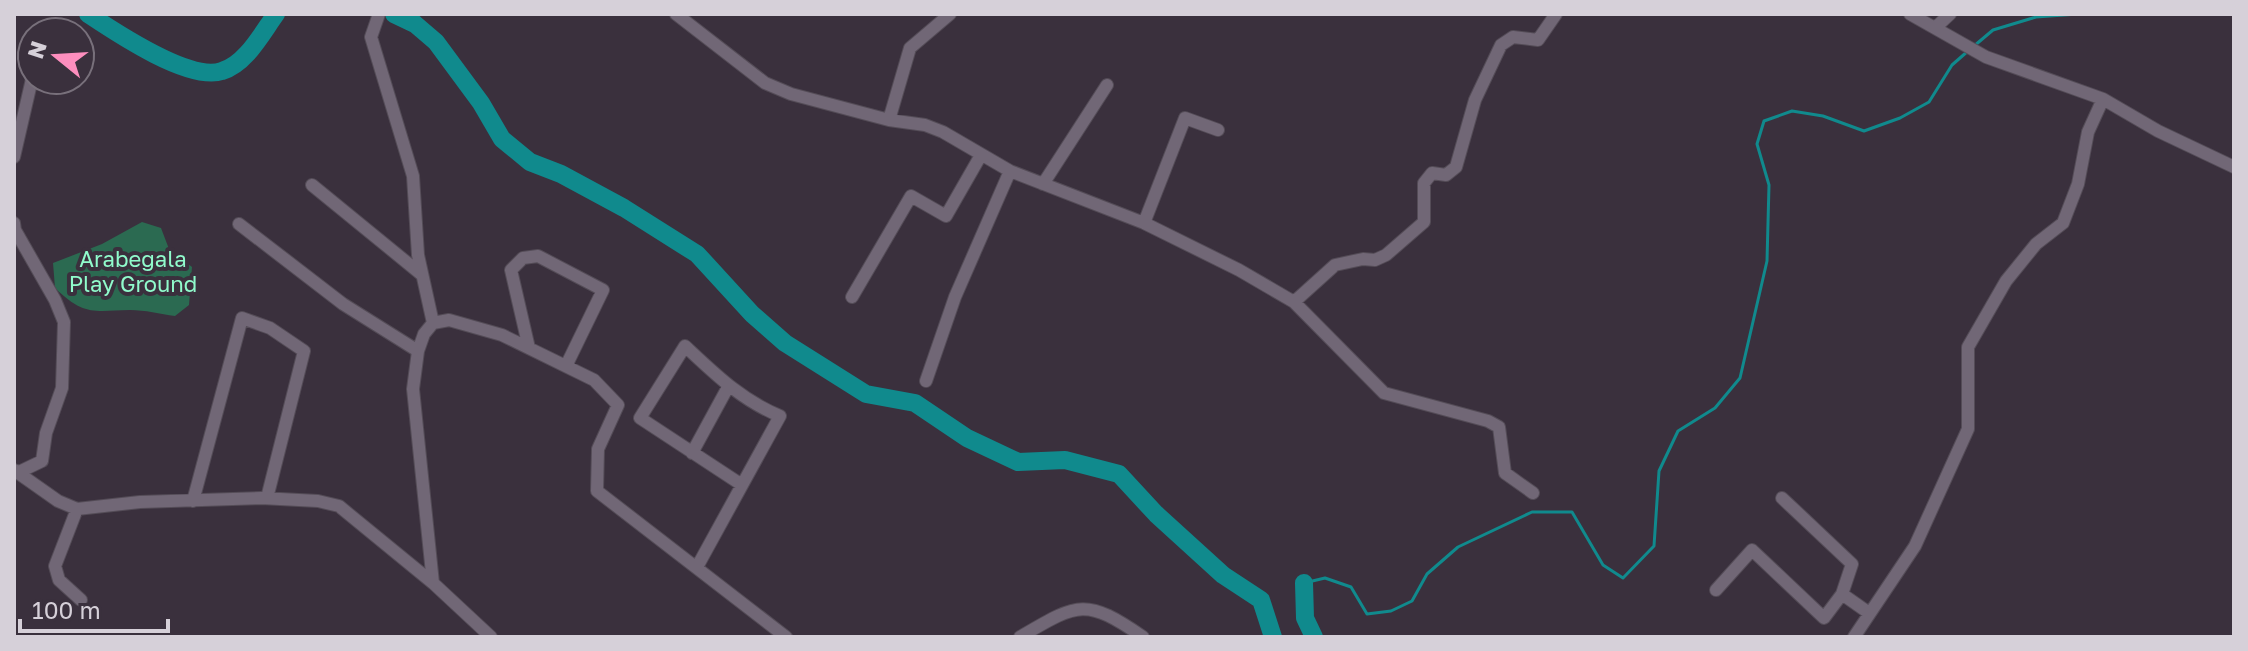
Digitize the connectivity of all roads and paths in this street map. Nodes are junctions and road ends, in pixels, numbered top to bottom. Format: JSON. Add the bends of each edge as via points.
{"nodes":[{"id":1,"x":379,"y":14,"type":"edge"},
{"id":2,"x":676,"y":14,"type":"edge"},
{"id":3,"x":950,"y":14,"type":"edge"},
{"id":4,"x":1556,"y":14,"type":"edge"},
{"id":5,"x":1910,"y":14,"type":"edge"},
{"id":6,"x":1950,"y":14,"type":"edge"},
{"id":7,"x":1935,"y":28,"type":"junction"},
{"id":8,"x":1107,"y":85,"type":"dead end"},
{"id":9,"x":28,"y":96,"type":"edge"},
{"id":10,"x":2103,"y":99,"type":"junction"},
{"id":11,"x":889,"y":120,"type":"junction"},
{"id":12,"x":1218,"y":130,"type":"dead end"},
{"id":13,"x":981,"y":155,"type":"junction"},
{"id":14,"x":14,"y":157,"type":"edge"},
{"id":15,"x":2234,"y":167,"type":"edge"},
{"id":16,"x":1010,"y":171,"type":"junction"},
{"id":17,"x":1043,"y":184,"type":"junction"},
{"id":18,"x":312,"y":185,"type":"dead end"},
{"id":19,"x":14,"y":223,"type":"edge"},
{"id":20,"x":1144,"y":223,"type":"junction"},
{"id":21,"x":239,"y":224,"type":"dead end"},
{"id":22,"x":421,"y":274,"type":"junction"},
{"id":23,"x":852,"y":297,"type":"dead end"},
{"id":24,"x":1294,"y":302,"type":"junction"},
{"id":25,"x":433,"y":323,"type":"junction"},
{"id":26,"x":529,"y":348,"type":"junction"},
{"id":27,"x":418,"y":351,"type":"junction"},
{"id":28,"x":566,"y":366,"type":"junction"},
{"id":29,"x":926,"y":381,"type":"dead end"},
{"id":30,"x":728,"y":387,"type":"junction"},
{"id":31,"x":618,"y":405,"type":"junction"},
{"id":32,"x":640,"y":418,"type":"junction"},
{"id":33,"x":692,"y":453,"type":"junction"},
{"id":34,"x":16,"y":471,"type":"edge"},
{"id":35,"x":742,"y":485,"type":"junction"},
{"id":36,"x":1533,"y":493,"type":"dead end"},
{"id":37,"x":267,"y":498,"type":"junction"},
{"id":38,"x":1782,"y":498,"type":"dead end"},
{"id":39,"x":193,"y":501,"type":"junction"},
{"id":40,"x":77,"y":509,"type":"junction"},
{"id":41,"x":697,"y":567,"type":"junction"},
{"id":42,"x":433,"y":583,"type":"junction"},
{"id":43,"x":1716,"y":590,"type":"dead end"},
{"id":44,"x":1842,"y":594,"type":"junction"},
{"id":45,"x":81,"y":600,"type":"dead end"},
{"id":46,"x":1869,"y":613,"type":"junction"},
{"id":47,"x":491,"y":637,"type":"edge"},
{"id":48,"x":786,"y":637,"type":"edge"},
{"id":49,"x":1020,"y":637,"type":"edge"},
{"id":50,"x":1143,"y":637,"type":"edge"},
{"id":51,"x":1854,"y":637,"type":"edge"}],
"edges":[{"from":1,"to":22,"type":"street","via":[[371,37],[413,176]]},
{"from":2,"to":11,"type":"street","via":[[765,83]]},
{"from":3,"to":11,"type":"street","via":[[910,48]]},
{"from":4,"to":24,"type":"street","via":[[1538,40],[1513,37],[1501,45],[1475,100],[1456,167],[1446,175],[1432,173],[1424,183],[1424,222],[1386,255],[1335,265]]},
{"from":5,"to":7,"type":"street"},
{"from":6,"to":7,"type":"street"},
{"from":7,"to":10,"type":"street","via":[[1986,57]]},
{"from":8,"to":17,"type":"street"},
{"from":9,"to":14,"type":"street"},
{"from":10,"to":15,"type":"street"},
{"from":10,"to":46,"type":"street","via":[[2088,132],[2078,184],[2063,223],[2036,244],[2006,281],[1968,347],[1968,429],[1915,546]]},
{"from":11,"to":13,"type":"street","via":[[925,125]]},
{"from":12,"to":20,"type":"street","via":[[1185,118]]},
{"from":13,"to":16,"type":"street"},
{"from":13,"to":23,"type":"street","via":[[946,216],[911,196]]},
{"from":16,"to":17,"type":"street"},
{"from":16,"to":29,"type":"street","via":[[955,297]]},
{"from":17,"to":20,"type":"street"},
{"from":18,"to":22,"type":"street"},
{"from":19,"to":34,"type":"street","via":[[64,322],[62,388],[42,461]]},
{"from":20,"to":24,"type":"street"},
{"from":21,"to":27,"type":"street","via":[[343,304]]},
{"from":22,"to":25,"type":"street"},
{"from":24,"to":36,"type":"street","via":[[1384,393],[1499,427],[1505,473]]},
{"from":25,"to":26,"type":"street","via":[[449,320]]},
{"from":25,"to":27,"type":"street"},
{"from":26,"to":28,"type":"street"},
{"from":26,"to":28,"type":"street","via":[[511,270],[523,258],[538,256],[603,290]]},
{"from":27,"to":42,"type":"street","via":[[413,389]]},
{"from":28,"to":31,"type":"street","via":[[594,380]]},
{"from":30,"to":32,"type":"street","via":[[685,346]]},
{"from":30,"to":33,"type":"street"},
{"from":30,"to":35,"type":"street","via":[[780,416]]},
{"from":31,"to":32,"type":"street"},
{"from":31,"to":41,"type":"street","via":[[598,449],[597,491]]},
{"from":32,"to":33,"type":"street"},
{"from":33,"to":35,"type":"street"},
{"from":34,"to":40,"type":"street"},
{"from":35,"to":41,"type":"street"},
{"from":37,"to":39,"type":"street"},
{"from":37,"to":39,"type":"street","via":[[304,351],[270,328],[242,318]]},
{"from":37,"to":42,"type":"street","via":[[339,506]]},
{"from":38,"to":44,"type":"street","via":[[1852,564]]},
{"from":39,"to":40,"type":"street"},
{"from":40,"to":45,"type":"street","via":[[55,566],[59,580]]},
{"from":41,"to":48,"type":"street"},
{"from":42,"to":47,"type":"street"},
{"from":43,"to":44,"type":"street","via":[[1752,550],[1824,618]]},
{"from":44,"to":46,"type":"street"},
{"from":46,"to":51,"type":"street"},
{"from":49,"to":50,"type":"street","via":[[1067,610],[1092,608]]}]}
